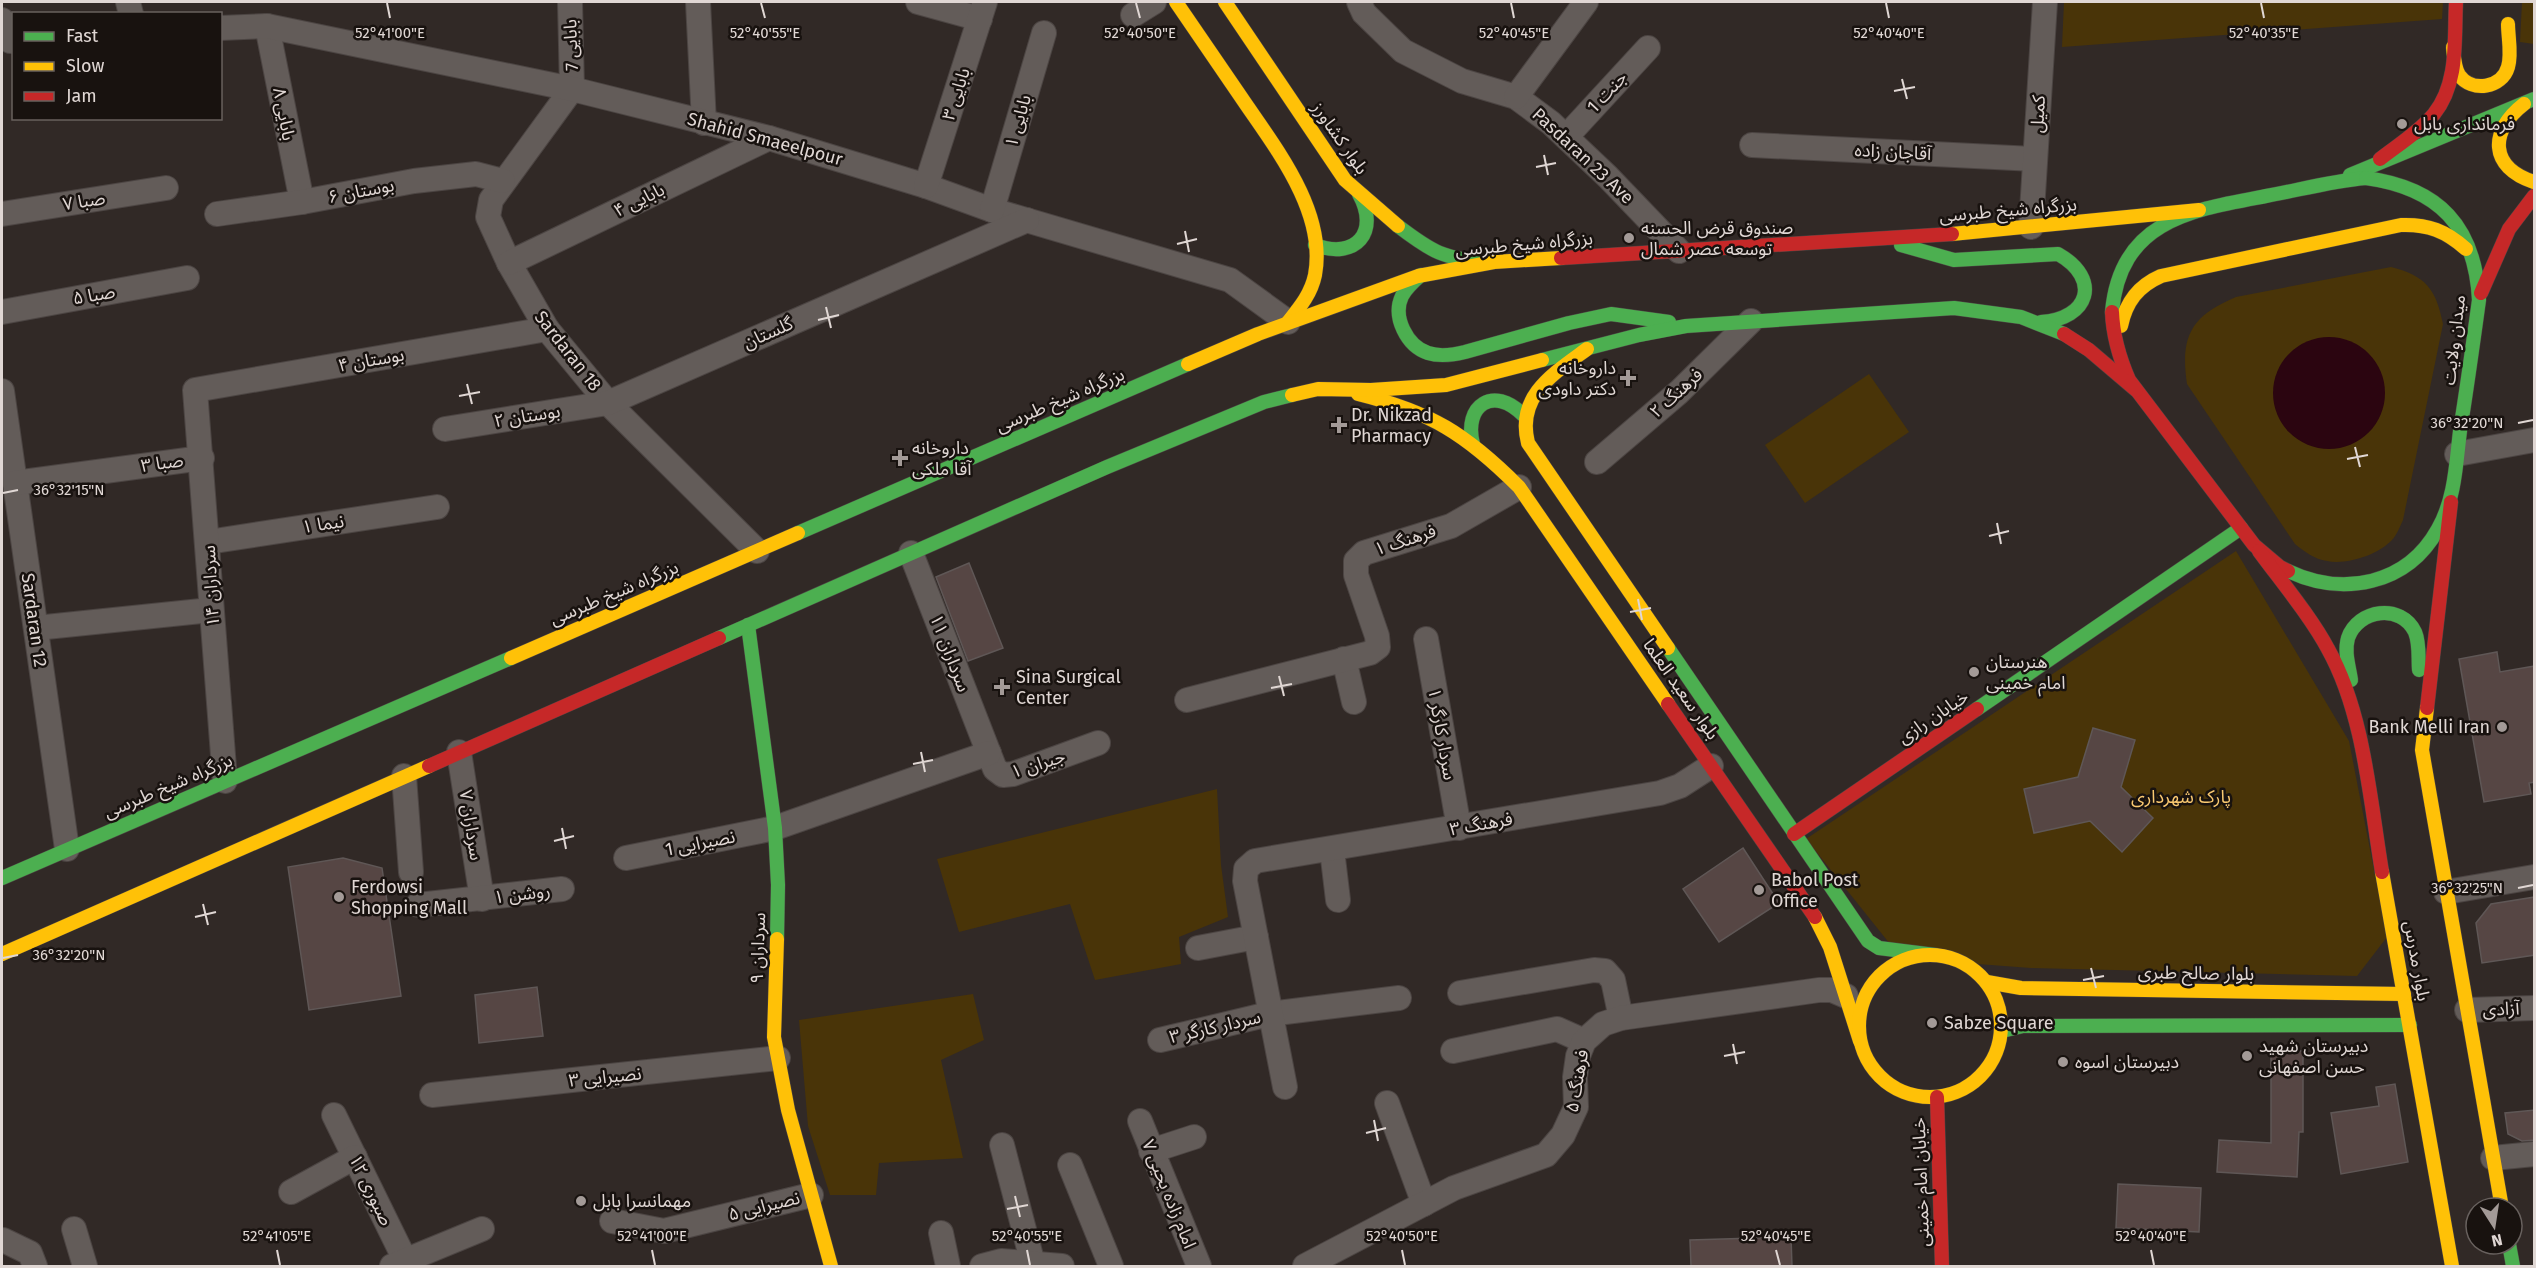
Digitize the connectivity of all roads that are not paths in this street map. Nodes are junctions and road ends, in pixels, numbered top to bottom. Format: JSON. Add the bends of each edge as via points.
{"nodes":[{"id":1,"x":570,"y":2,"type":"edge"},
{"id":2,"x":698,"y":2,"type":"edge"},
{"id":3,"x":918,"y":2,"type":"edge"},
{"id":4,"x":1154,"y":2,"type":"edge"},
{"id":5,"x":1176,"y":2,"type":"edge"},
{"id":6,"x":1225,"y":2,"type":"edge"},
{"id":7,"x":1359,"y":2,"type":"edge"},
{"id":8,"x":2045,"y":2,"type":"edge"},
{"id":9,"x":2456,"y":2,"type":"edge"},
{"id":10,"x":1573,"y":7,"type":"edge"},
{"id":11,"x":983,"y":10,"type":"edge"},
{"id":12,"x":1133,"y":15,"type":"dead end"},
{"id":13,"x":267,"y":26,"type":"junction"},
{"id":14,"x":222,"y":28,"type":"edge"},
{"id":15,"x":1044,"y":33,"type":"dead end"},
{"id":16,"x":2453,"y":43,"type":"junction"},
{"id":17,"x":1648,"y":48,"type":"dead end"},
{"id":18,"x":2526,"y":62,"type":"dead end"},
{"id":19,"x":572,"y":89,"type":"junction"},
{"id":20,"x":1516,"y":97,"type":"junction"},
{"id":21,"x":2533,"y":100,"type":"edge"},
{"id":22,"x":704,"y":123,"type":"junction"},
{"id":23,"x":1566,"y":137,"type":"junction"},
{"id":24,"x":769,"y":138,"type":"junction"},
{"id":25,"x":1752,"y":145,"type":"dead end"},
{"id":26,"x":2035,"y":159,"type":"junction"},
{"id":27,"x":2369,"y":167,"type":"junction"},
{"id":28,"x":503,"y":181,"type":"junction"},
{"id":29,"x":2535,"y":182,"type":"edge"},
{"id":30,"x":2330,"y":184,"type":"junction"},
{"id":31,"x":926,"y":186,"type":"junction"},
{"id":32,"x":166,"y":188,"type":"dead end"},
{"id":33,"x":1359,"y":194,"type":"junction"},
{"id":34,"x":2535,"y":196,"type":"edge"},
{"id":35,"x":302,"y":202,"type":"junction"},
{"id":36,"x":992,"y":210,"type":"junction"},
{"id":37,"x":2199,"y":210,"type":"junction"},
{"id":38,"x":2,"y":213,"type":"edge"},
{"id":39,"x":218,"y":214,"type":"dead end"},
{"id":40,"x":1027,"y":220,"type":"junction"},
{"id":41,"x":2031,"y":227,"type":"junction"},
{"id":42,"x":1878,"y":238,"type":"junction"},
{"id":43,"x":1315,"y":245,"type":"junction"},
{"id":44,"x":1679,"y":251,"type":"junction"},
{"id":45,"x":1494,"y":262,"type":"junction"},
{"id":46,"x":509,"y":263,"type":"junction"},
{"id":47,"x":2476,"y":266,"type":"junction"},
{"id":48,"x":1421,"y":275,"type":"junction"},
{"id":49,"x":187,"y":278,"type":"dead end"},
{"id":50,"x":2479,"y":300,"type":"junction"},
{"id":51,"x":2,"y":312,"type":"edge"},
{"id":52,"x":1751,"y":321,"type":"junction"},
{"id":53,"x":1288,"y":322,"type":"junction"},
{"id":54,"x":2041,"y":322,"type":"junction"},
{"id":55,"x":1686,"y":326,"type":"junction"},
{"id":56,"x":547,"y":329,"type":"junction"},
{"id":57,"x":1587,"y":348,"type":"junction"},
{"id":58,"x":2126,"y":375,"type":"junction"},
{"id":59,"x":1339,"y":389,"type":"junction"},
{"id":60,"x":195,"y":390,"type":"joint"},
{"id":61,"x":2136,"y":390,"type":"junction"},
{"id":62,"x":2,"y":391,"type":"edge"},
{"id":63,"x":608,"y":403,"type":"junction"},
{"id":64,"x":1523,"y":415,"type":"junction"},
{"id":65,"x":4,"y":423,"type":"edge"},
{"id":66,"x":445,"y":429,"type":"dead end"},
{"id":67,"x":2535,"y":440,"type":"edge"},
{"id":68,"x":1473,"y":444,"type":"junction"},
{"id":69,"x":2457,"y":454,"type":"junction"},
{"id":70,"x":202,"y":458,"type":"junction"},
{"id":71,"x":1597,"y":462,"type":"dead end"},
{"id":72,"x":15,"y":483,"type":"junction"},
{"id":73,"x":1519,"y":487,"type":"junction"},
{"id":74,"x":2451,"y":497,"type":"junction"},
{"id":75,"x":437,"y":507,"type":"dead end"},
{"id":76,"x":2241,"y":528,"type":"junction"},
{"id":77,"x":208,"y":542,"type":"junction"},
{"id":78,"x":2254,"y":545,"type":"junction"},
{"id":79,"x":757,"y":551,"type":"junction"},
{"id":80,"x":911,"y":553,"type":"junction"},
{"id":81,"x":212,"y":610,"type":"junction"},
{"id":82,"x":748,"y":625,"type":"junction"},
{"id":83,"x":36,"y":628,"type":"junction"},
{"id":84,"x":1426,"y":639,"type":"dead end"},
{"id":85,"x":1344,"y":659,"type":"junction"},
{"id":86,"x":1187,"y":700,"type":"dead end"},
{"id":87,"x":1354,"y":702,"type":"dead end"},
{"id":88,"x":2357,"y":727,"type":"junction"},
{"id":89,"x":2422,"y":740,"type":"junction"},
{"id":90,"x":1098,"y":743,"type":"dead end"},
{"id":91,"x":459,"y":752,"type":"junction"},
{"id":92,"x":989,"y":753,"type":"junction"},
{"id":93,"x":1711,"y":766,"type":"junction"},
{"id":94,"x":404,"y":776,"type":"junction"},
{"id":95,"x":225,"y":781,"type":"junction"},
{"id":96,"x":775,"y":828,"type":"junction"},
{"id":97,"x":1459,"y":828,"type":"junction"},
{"id":98,"x":1794,"y":834,"type":"junction"},
{"id":99,"x":67,"y":849,"type":"junction"},
{"id":100,"x":1332,"y":850,"type":"junction"},
{"id":101,"x":626,"y":858,"type":"dead end"},
{"id":102,"x":411,"y":872,"type":"dead end"},
{"id":103,"x":2535,"y":877,"type":"edge"},
{"id":104,"x":2,"y":878,"type":"edge"},
{"id":105,"x":562,"y":889,"type":"dead end"},
{"id":106,"x":2446,"y":892,"type":"junction"},
{"id":107,"x":482,"y":899,"type":"junction"},
{"id":108,"x":1338,"y":900,"type":"dead end"},
{"id":109,"x":418,"y":905,"type":"dead end"},
{"id":110,"x":1256,"y":937,"type":"junction"},
{"id":111,"x":1198,"y":948,"type":"dead end"},
{"id":112,"x":2,"y":954,"type":"edge"},
{"id":113,"x":1935,"y":955,"type":"junction"},
{"id":114,"x":1987,"y":982,"type":"junction"},
{"id":115,"x":1460,"y":993,"type":"dead end"},
{"id":116,"x":2404,"y":994,"type":"junction"},
{"id":117,"x":1846,"y":996,"type":"junction"},
{"id":118,"x":1400,"y":998,"type":"dead end"},
{"id":119,"x":2535,"y":1008,"type":"edge"},
{"id":120,"x":2467,"y":1010,"type":"junction"},
{"id":121,"x":1269,"y":1014,"type":"junction"},
{"id":122,"x":1622,"y":1018,"type":"junction"},
{"id":123,"x":2410,"y":1025,"type":"junction"},
{"id":124,"x":2002,"y":1031,"type":"junction"},
{"id":125,"x":1160,"y":1040,"type":"dead end"},
{"id":126,"x":1584,"y":1041,"type":"junction"},
{"id":127,"x":1860,"y":1041,"type":"junction"},
{"id":128,"x":1453,"y":1051,"type":"dead end"},
{"id":129,"x":778,"y":1058,"type":"junction"},
{"id":130,"x":1285,"y":1087,"type":"dead end"},
{"id":131,"x":432,"y":1095,"type":"dead end"},
{"id":132,"x":1937,"y":1097,"type":"junction"},
{"id":133,"x":1387,"y":1103,"type":"dead end"},
{"id":134,"x":334,"y":1114,"type":"dead end"},
{"id":135,"x":1140,"y":1121,"type":"dead end"},
{"id":136,"x":1194,"y":1137,"type":"dead end"},
{"id":137,"x":1002,"y":1145,"type":"dead end"},
{"id":138,"x":1151,"y":1151,"type":"junction"},
{"id":139,"x":2535,"y":1154,"type":"edge"},
{"id":140,"x":355,"y":1157,"type":"junction"},
{"id":141,"x":2493,"y":1158,"type":"junction"},
{"id":142,"x":1070,"y":1165,"type":"dead end"},
{"id":143,"x":291,"y":1192,"type":"dead end"},
{"id":144,"x":811,"y":1195,"type":"junction"},
{"id":145,"x":2500,"y":1196,"type":"edge"},
{"id":146,"x":1424,"y":1204,"type":"junction"},
{"id":147,"x":612,"y":1221,"type":"dead end"},
{"id":148,"x":74,"y":1229,"type":"dead end"},
{"id":149,"x":482,"y":1229,"type":"dead end"},
{"id":150,"x":941,"y":1233,"type":"dead end"},
{"id":151,"x":3,"y":1240,"type":"edge"},
{"id":152,"x":401,"y":1264,"type":"edge"},
{"id":153,"x":1033,"y":1264,"type":"junction"},
{"id":154,"x":35,"y":1266,"type":"edge"},
{"id":155,"x":85,"y":1266,"type":"edge"},
{"id":156,"x":831,"y":1266,"type":"edge"},
{"id":157,"x":948,"y":1266,"type":"edge"},
{"id":158,"x":982,"y":1266,"type":"edge"},
{"id":159,"x":1062,"y":1266,"type":"edge"},
{"id":160,"x":1111,"y":1266,"type":"edge"},
{"id":161,"x":1199,"y":1266,"type":"edge"},
{"id":162,"x":1305,"y":1266,"type":"edge"},
{"id":163,"x":1942,"y":1266,"type":"edge"},
{"id":164,"x":2452,"y":1266,"type":"edge"}],
"edges":[{"from":1,"to":19,"type":"street","name":"بابایی 7"},
{"from":2,"to":22,"type":"street"},
{"from":3,"to":11,"type":"street"},
{"from":4,"to":12,"type":"street"},
{"from":5,"to":43,"type":"main road","via":[[1293,175]]},
{"from":6,"to":33,"type":"main road","name":"بلوار کشاورز","via":[[1345,180]]},
{"from":7,"to":20,"type":"street","name":"Pasdaran 23 Ave","via":[[1364,13],[1403,51],[1462,81]]},
{"from":8,"to":26,"type":"street","name":"کمیل"},
{"from":9,"to":16,"type":"main road"},
{"from":10,"to":20,"type":"street"},
{"from":11,"to":31,"type":"street","name":"بابایی ۳"},
{"from":13,"to":14,"type":"street","name":"Shahid Smaeelpour"},
{"from":13,"to":19,"type":"street","name":"Shahid Smaeelpour"},
{"from":13,"to":35,"type":"street","name":"بابایی ۸"},
{"from":15,"to":36,"type":"street","name":"بابایی ۱"},
{"from":16,"to":18,"type":"main road","via":[[2456,69],[2461,77],[2475,86],[2492,85],[2508,66],[2508,19],[2512,47]]},
{"from":16,"to":27,"type":"main road","via":[[2449,85],[2441,104],[2426,122]]},
{"from":17,"to":23,"type":"street","name":"جنت 1"},
{"from":19,"to":22,"type":"street","name":"Shahid Smaeelpour"},
{"from":19,"to":28,"type":"street","name":"Sardaran 18"},
{"from":20,"to":23,"type":"street","name":"Pasdaran 23 Ave"},
{"from":21,"to":27,"type":"main road"},
{"from":21,"to":29,"type":"main road","via":[[2504,121],[2499,147],[2511,171]]},
{"from":22,"to":24,"type":"street","name":"Shahid Smaeelpour"},
{"from":23,"to":44,"type":"street","name":"Pasdaran 23 Ave"},
{"from":24,"to":31,"type":"street","name":"Shahid Smaeelpour"},
{"from":24,"to":46,"type":"street","name":"بابایی ۴"},
{"from":25,"to":26,"type":"street","name":"آقاجان زاده"},
{"from":26,"to":41,"type":"street","name":"کمیل"},
{"from":27,"to":30,"type":"main road"},
{"from":28,"to":35,"type":"street","name":"بوستان ۶","via":[[476,174]]},
{"from":28,"to":46,"type":"street","name":"Sardaran 18","via":[[491,200],[488,218]]},
{"from":30,"to":37,"type":"main road","name":"میدان ولایت"},
{"from":30,"to":47,"type":"main road","name":"میدان ولایت","via":[[2380,179],[2418,190],[2440,205],[2458,225]]},
{"from":31,"to":36,"type":"street","name":"Shahid Smaeelpour"},
{"from":32,"to":38,"type":"street","name":"صبا ۷"},
{"from":33,"to":43,"type":"main road","via":[[1369,222],[1361,240],[1334,252]]},
{"from":33,"to":45,"type":"main road","name":"بلوار کشاورز","via":[[1442,254],[1466,261]]},
{"from":34,"to":50,"type":"main road","via":[[2502,238]]},
{"from":35,"to":39,"type":"street","name":"بوستان ۶"},
{"from":36,"to":40,"type":"street","name":"Shahid Smaeelpour"},
{"from":37,"to":41,"type":"main road","name":"بزرگراه شیخ طبرسی"},
{"from":37,"to":58,"type":"main road","name":"میدان ولایت","via":[[2167,222],[2149,236],[2121,272],[2114,293],[2111,327],[2115,350]]},
{"from":40,"to":53,"type":"street","name":"Shahid Smaeelpour","via":[[1230,280]]},
{"from":40,"to":63,"type":"street","name":"گلستان"},
{"from":41,"to":42,"type":"main road","name":"بزرگراه شیخ طبرسی"},
{"from":42,"to":44,"type":"main road","name":"بزرگراه شیخ طبرسی"},
{"from":42,"to":54,"type":"main road","via":[[1954,260],[2058,254],[2066,257],[2084,277],[2084,297],[2073,315],[2063,321]]},
{"from":43,"to":53,"type":"main road","via":[[1311,289]]},
{"from":44,"to":45,"type":"main road","name":"بزرگراه شیخ طبرسی"},
{"from":45,"to":48,"type":"main road","name":"بزرگراه شیخ طبرسی"},
{"from":46,"to":56,"type":"street","name":"Sardaran 18"},
{"from":47,"to":50,"type":"main road","name":"میدان ولایت"},
{"from":47,"to":58,"type":"main road","via":[[2466,250],[2444,231],[2408,225],[2161,276],[2144,283],[2129,300],[2121,335]]},
{"from":48,"to":53,"type":"main road","name":"بزرگراه شیخ طبرسی"},
{"from":48,"to":55,"type":"main road","via":[[1403,295],[1400,324],[1417,348],[1431,354],[1461,353],[1611,314]]},
{"from":49,"to":51,"type":"street","name":"صبا ۵"},
{"from":50,"to":69,"type":"main road","name":"میدان ولایت"},
{"from":52,"to":54,"type":"main road","via":[[1954,308],[1990,310]]},
{"from":52,"to":55,"type":"main road"},
{"from":52,"to":71,"type":"street","name":"فرهنگ ۲","via":[[1679,392]]},
{"from":53,"to":79,"type":"main road","name":"بزرگراه شیخ طبرسی"},
{"from":54,"to":61,"type":"main road","via":[[2081,344]]},
{"from":55,"to":57,"type":"main road"},
{"from":56,"to":60,"type":"street","name":"بوستان ۴"},
{"from":56,"to":63,"type":"street","name":"Sardaran 18"},
{"from":57,"to":59,"type":"main road","via":[[1446,385]]},
{"from":57,"to":64,"type":"main road","via":[[1540,388]]},
{"from":58,"to":61,"type":"main road","name":"میدان ولایت"},
{"from":59,"to":68,"type":"main road","name":"بلوار سعید العلما","via":[[1421,411]]},
{"from":59,"to":80,"type":"main road","via":[[1318,389],[1264,402]]},
{"from":60,"to":70,"type":"street","name":"سرداران ۱۴"},
{"from":61,"to":76,"type":"main road","name":"میدان ولایت"},
{"from":62,"to":65,"type":"street","name":"Sardaran 12"},
{"from":63,"to":66,"type":"street","name":"بوستان ۲"},
{"from":63,"to":79,"type":"street","name":"Sardaran 18"},
{"from":64,"to":68,"type":"main road","via":[[1506,400],[1483,403],[1469,421]]},
{"from":64,"to":98,"type":"main road","name":"بلوار سعید العلما","via":[[1528,442]]},
{"from":65,"to":72,"type":"street","name":"Sardaran 12"},
{"from":67,"to":69,"type":"street"},
{"from":68,"to":73,"type":"main road","name":"بلوار سعید العلما"},
{"from":69,"to":74,"type":"main road","name":"میدان ولایت"},
{"from":70,"to":72,"type":"street","name":"صبا ۳"},
{"from":70,"to":77,"type":"street","name":"سرداران ۱۴"},
{"from":72,"to":83,"type":"street","name":"Sardaran 12"},
{"from":73,"to":85,"type":"street","name":"فرهنگ ۱","via":[[1451,526],[1364,553],[1356,561],[1356,575],[1378,647]]},
{"from":73,"to":93,"type":"main road","name":"بلوار سعید العلما"},
{"from":74,"to":78,"type":"main road","name":"میدان ولایت","via":[[2437,534],[2420,555],[2374,582],[2341,586],[2310,582],[2279,568]]},
{"from":74,"to":89,"type":"main road"},
{"from":75,"to":77,"type":"street","name":"نیما ۱"},
{"from":76,"to":78,"type":"main road","name":"میدان ولایت"},
{"from":76,"to":98,"type":"main road","name":"خیابان رازی"},
{"from":77,"to":81,"type":"street","name":"سرداران ۱۴"},
{"from":78,"to":88,"type":"main road","name":"بلوار مدرس","via":[[2328,648]]},
{"from":79,"to":95,"type":"main road","name":"بزرگراه شیخ طبرسی"},
{"from":80,"to":82,"type":"main road"},
{"from":80,"to":92,"type":"street","name":"سرداران ۱۱"},
{"from":81,"to":83,"type":"street"},
{"from":81,"to":95,"type":"street","name":"سرداران ۱۴"},
{"from":82,"to":91,"type":"main road"},
{"from":82,"to":96,"type":"main road","name":"سرداران ۹"},
{"from":83,"to":99,"type":"street","name":"Sardaran 12"},
{"from":84,"to":97,"type":"street","name":"سردار کارگر ۱"},
{"from":85,"to":86,"type":"street","name":"فرهنگ ۱"},
{"from":85,"to":87,"type":"street"},
{"from":88,"to":89,"type":"main road","via":[[2347,642],[2361,619],[2379,612],[2389,613],[2406,621],[2416,637]]},
{"from":88,"to":116,"type":"main road","name":"بلوار مدرس"},
{"from":89,"to":106,"type":"main road"},
{"from":90,"to":92,"type":"street","name":"جیران ۱","via":[[1003,775],[995,769]]},
{"from":91,"to":94,"type":"main road"},
{"from":91,"to":107,"type":"street","name":"سرداران ۷"},
{"from":92,"to":96,"type":"street","name":"نصیرایی 1"},
{"from":93,"to":97,"type":"street","name":"فرهنگ ۳","via":[[1680,786],[1660,793]]},
{"from":93,"to":117,"type":"main road","name":"بلوار سعید العلما","via":[[1821,926]]},
{"from":94,"to":102,"type":"street"},
{"from":94,"to":112,"type":"main road"},
{"from":95,"to":99,"type":"main road","name":"بزرگراه شیخ طبرسی"},
{"from":96,"to":101,"type":"street","name":"نصیرایی 1"},
{"from":96,"to":129,"type":"main road","name":"سرداران ۹","via":[[778,885],[773,999]]},
{"from":97,"to":100,"type":"street","name":"فرهنگ ۳"},
{"from":98,"to":113,"type":"main road","name":"بلوار سعید العلما","via":[[1868,941],[1879,948]]},
{"from":99,"to":104,"type":"main road","name":"بزرگراه شیخ طبرسی"},
{"from":100,"to":108,"type":"street"},
{"from":100,"to":110,"type":"street","name":"فرهنگ ۳","via":[[1255,861],[1246,869]]},
{"from":103,"to":106,"type":"street"},
{"from":105,"to":107,"type":"street","name":"روشن ۱"},
{"from":106,"to":120,"type":"main road"},
{"from":107,"to":109,"type":"street","name":"روشن ۱"},
{"from":110,"to":111,"type":"street"},
{"from":110,"to":121,"type":"street"},
{"from":113,"to":114,"type":"main road","via":[[1965,963]]},
{"from":113,"to":127,"type":"main road","via":[[1907,958],[1875,980],[1862,1002]]},
{"from":114,"to":116,"type":"main road","name":"بلوار صالح طبری","via":[[2021,988]]},
{"from":114,"to":124,"type":"main road","via":[[1998,1002]]},
{"from":115,"to":122,"type":"street","via":[[1605,971],[1613,980]]},
{"from":116,"to":123,"type":"main road","name":"بلوار مدرس"},
{"from":117,"to":122,"type":"street","name":"فرهنگ ۵","via":[[1825,990]]},
{"from":117,"to":127,"type":"main road","name":"بلوار سعید العلما"},
{"from":118,"to":121,"type":"street","name":"سردار کارگر ۳"},
{"from":119,"to":120,"type":"street","name":"آزادی"},
{"from":120,"to":141,"type":"main road"},
{"from":121,"to":125,"type":"street","name":"سردار کارگر ۳"},
{"from":121,"to":130,"type":"street"},
{"from":122,"to":126,"type":"street","name":"فرهنگ ۵","via":[[1603,1024]]},
{"from":123,"to":124,"type":"main road","via":[[2023,1026]]},
{"from":123,"to":164,"type":"main road","name":"بلوار مدرس"},
{"from":124,"to":132,"type":"main road","via":[[1997,1053],[1983,1074],[1962,1090]]},
{"from":126,"to":128,"type":"street","via":[[1557,1029]]},
{"from":126,"to":146,"type":"street","name":"فرهنگ ۵","via":[[1575,1077],[1576,1107],[1563,1135],[1546,1155],[1454,1188]]},
{"from":127,"to":132,"type":"main road","via":[[1870,1065],[1888,1084],[1911,1095]]},
{"from":129,"to":131,"type":"street","name":"نصیرایی ۳"},
{"from":129,"to":144,"type":"main road","name":"سرداران ۹"},
{"from":132,"to":163,"type":"main road","name":"خیابان امام خمینی"},
{"from":133,"to":146,"type":"street"},
{"from":134,"to":140,"type":"street","name":"صبوری ۱۲"},
{"from":135,"to":138,"type":"street","name":"امام زاده یحیی ۷"},
{"from":136,"to":138,"type":"street"},
{"from":137,"to":153,"type":"street"},
{"from":138,"to":161,"type":"street","name":"امام زاده یحیی ۷"},
{"from":139,"to":141,"type":"street"},
{"from":140,"to":143,"type":"street"},
{"from":140,"to":152,"type":"street","name":"صبوری ۱۲"},
{"from":141,"to":145,"type":"main road"},
{"from":142,"to":160,"type":"street"},
{"from":144,"to":147,"type":"street","name":"نصیرایی ۵","via":[[664,1231]]},
{"from":144,"to":156,"type":"main road","name":"سرداران ۹"},
{"from":146,"to":162,"type":"street","name":"فرهنگ ۵"},
{"from":148,"to":155,"type":"street"},
{"from":149,"to":152,"type":"street"},
{"from":150,"to":157,"type":"street"},
{"from":151,"to":154,"type":"street","via":[[30,1253]]},
{"from":153,"to":158,"type":"street","via":[[1001,1261]]},
{"from":153,"to":159,"type":"street"}]}
